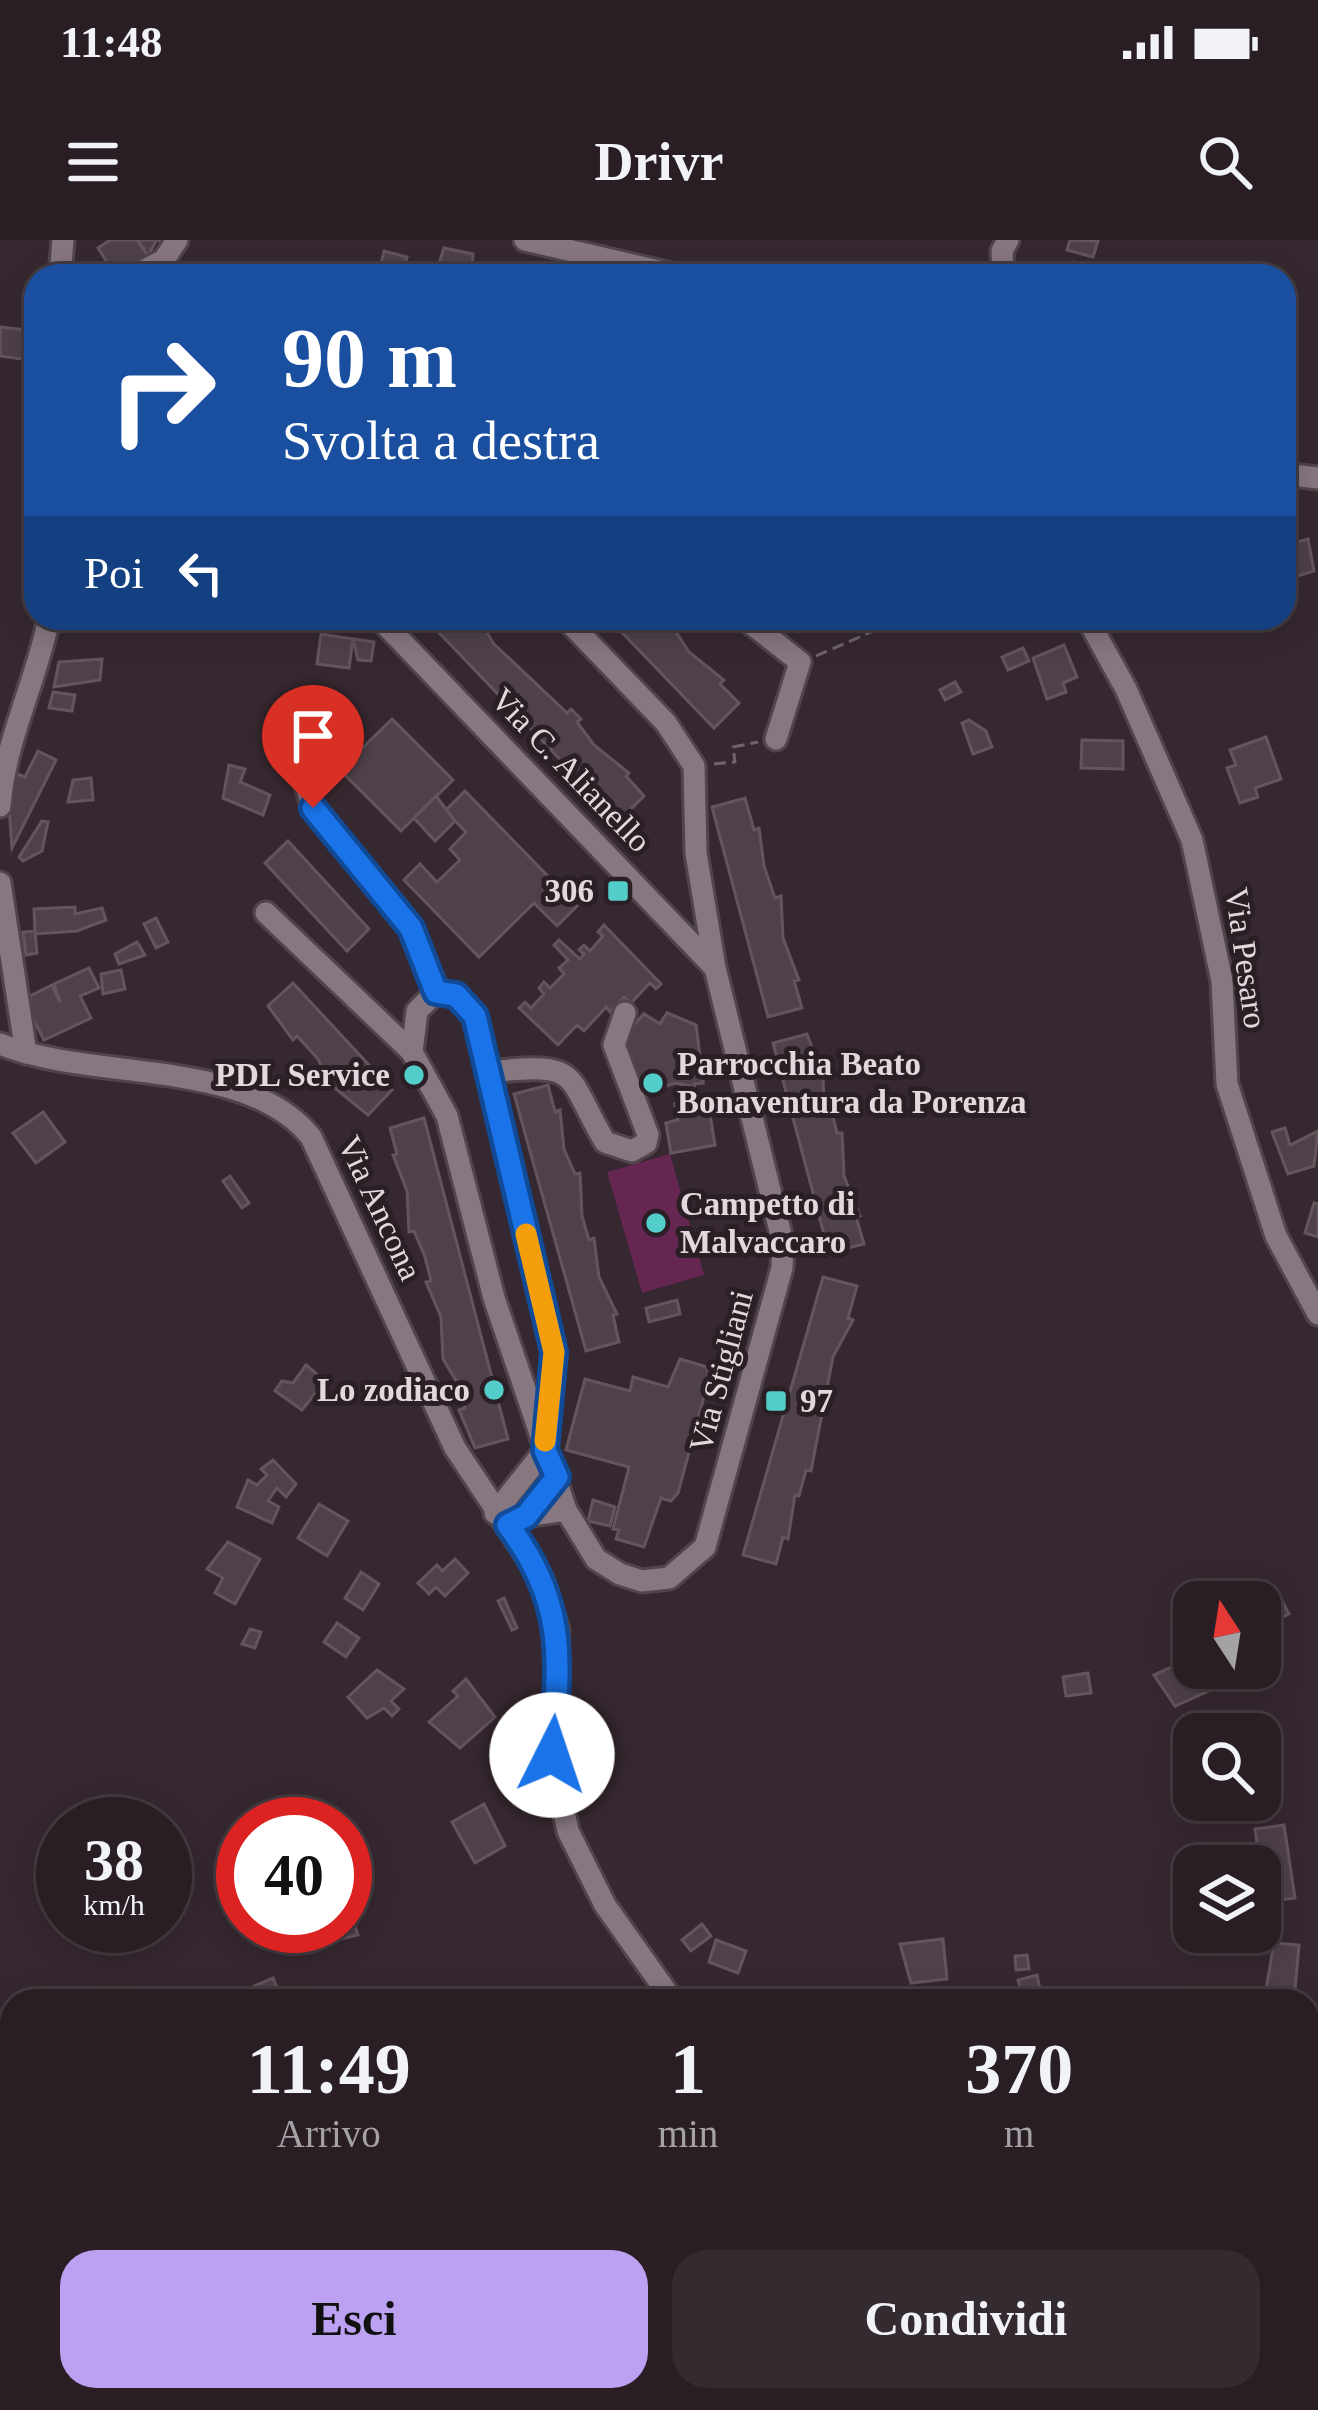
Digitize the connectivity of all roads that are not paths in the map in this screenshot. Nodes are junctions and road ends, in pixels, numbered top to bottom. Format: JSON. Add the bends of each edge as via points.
{"nodes":[{"id":1,"x":178,"y":240,"type":"edge"},
{"id":2,"x":525,"y":240,"type":"edge"},
{"id":3,"x":156,"y":264,"type":"edge"},
{"id":4,"x":628,"y":264,"type":"edge"},
{"id":5,"x":46,"y":630,"type":"edge"},
{"id":6,"x":391,"y":630,"type":"edge"},
{"id":7,"x":576,"y":630,"type":"edge"},
{"id":8,"x":759,"y":630,"type":"edge"},
{"id":9,"x":1094,"y":630,"type":"edge"},
{"id":10,"x":776,"y":739,"type":"road end"},
{"id":11,"x":305,"y":780,"type":"dead end"},
{"id":12,"x":0,"y":806,"type":"edge"},
{"id":13,"x":0,"y":883,"type":"edge"},
{"id":14,"x":266,"y":913,"type":"dead end"},
{"id":15,"x":715,"y":968,"type":"junction"},
{"id":16,"x":436,"y":992,"type":"junction"},
{"id":17,"x":625,"y":1013,"type":"dead end"},
{"id":18,"x":0,"y":1044,"type":"edge"},
{"id":19,"x":412,"y":1052,"type":"junction"},
{"id":20,"x":26,"y":1053,"type":"junction"},
{"id":21,"x":488,"y":1072,"type":"junction"},
{"id":22,"x":1318,"y":1314,"type":"edge"},
{"id":23,"x":553,"y":1364,"type":"junction"},
{"id":24,"x":519,"y":1369,"type":"junction"},
{"id":25,"x":545,"y":1450,"type":"junction"},
{"id":26,"x":520,"y":1475,"type":"junction"},
{"id":27,"x":472,"y":1476,"type":"junction"},
{"id":28,"x":557,"y":1477,"type":"junction"},
{"id":29,"x":566,"y":1510,"type":"junction"},
{"id":30,"x":510,"y":1518,"type":"junction"},
{"id":31,"x":665,"y":1989,"type":"edge"}],
"edges":[{"from":1,"to":3,"type":"street"},
{"from":2,"to":4,"type":"street"},
{"from":5,"to":12,"type":"street","via":[[3,759]]},
{"from":6,"to":15,"type":"street","name":"Via C. Alianello"},
{"from":7,"to":15,"type":"street","name":"Via Stigliani","via":[[665,723],[694,766],[695,854]]},
{"from":8,"to":10,"type":"street","via":[[800,662]]},
{"from":9,"to":22,"type":"street","name":"Via Pesaro","via":[[1192,839],[1222,981],[1227,1084],[1276,1235]]},
{"from":11,"to":16,"type":"street","via":[[313,808],[411,928]]},
{"from":13,"to":20,"type":"street"},
{"from":14,"to":19,"type":"street","name":"Via Stigliani"},
{"from":15,"to":29,"type":"street","name":"Via Stigliani","via":[[783,1243],[720,1505],[691,1564],[669,1578],[642,1581],[596,1558]]},
{"from":16,"to":19,"type":"street","via":[[417,1011]]},
{"from":16,"to":21,"type":"street","via":[[456,995],[475,1016]]},
{"from":17,"to":21,"type":"street","via":[[614,1045],[648,1135],[632,1151],[605,1142],[572,1078]]},
{"from":18,"to":20,"type":"street","name":"Via Ancona"},
{"from":19,"to":24,"type":"street","name":"Via Stigliani","via":[[447,1116]]},
{"from":20,"to":27,"type":"street","name":"Via Ancona","via":[[251,1093],[292,1113],[311,1137]]},
{"from":21,"to":23,"type":"street"},
{"from":23,"to":24,"type":"street"},
{"from":23,"to":25,"type":"street"},
{"from":24,"to":25,"type":"street","name":"Via Stigliani"},
{"from":25,"to":26,"type":"street"},
{"from":25,"to":28,"type":"street","name":"Via Stigliani"},
{"from":26,"to":27,"type":"street"},
{"from":26,"to":30,"type":"street"},
{"from":27,"to":30,"type":"street","name":"Via Ancona"},
{"from":28,"to":29,"type":"street","name":"Via Stigliani"},
{"from":28,"to":30,"type":"street"},
{"from":29,"to":30,"type":"street"},
{"from":30,"to":31,"type":"street","via":[[558,1630],[552,1755],[568,1832],[604,1905]]}]}
